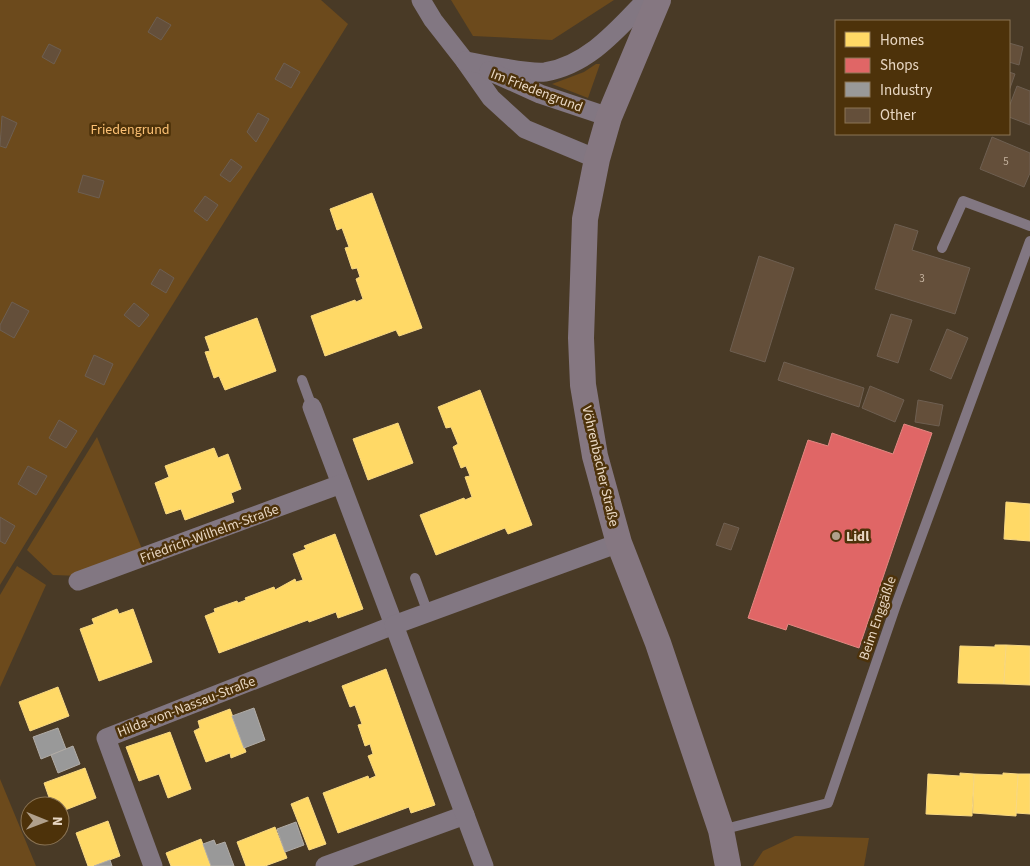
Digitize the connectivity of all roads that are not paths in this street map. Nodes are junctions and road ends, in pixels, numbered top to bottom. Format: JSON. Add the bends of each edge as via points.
{"nodes":[{"id":1,"x":421,"y":0,"type":"edge"},
{"id":2,"x":646,"y":0,"type":"edge"},
{"id":3,"x":658,"y":0,"type":"edge"},
{"id":4,"x":466,"y":61,"type":"junction"},
{"id":5,"x":610,"y":117,"type":"junction"},
{"id":6,"x":598,"y":159,"type":"junction"},
{"id":7,"x":1030,"y":226,"type":"edge"},
{"id":8,"x":1030,"y":240,"type":"edge"},
{"id":9,"x":942,"y":248,"type":"dead end"},
{"id":10,"x":302,"y":380,"type":"dead end"},
{"id":11,"x":312,"y":407,"type":"joint"},
{"id":12,"x":341,"y":484,"type":"junction"},
{"id":13,"x":619,"y":543,"type":"junction"},
{"id":14,"x":415,"y":578,"type":"dead end"},
{"id":15,"x":78,"y":582,"type":"dead end"},
{"id":16,"x":428,"y":613,"type":"junction"},
{"id":17,"x":394,"y":625,"type":"junction"},
{"id":18,"x":465,"y":815,"type":"junction"},
{"id":19,"x":721,"y":830,"type":"junction"},
{"id":20,"x":153,"y":866,"type":"edge"},
{"id":21,"x":325,"y":866,"type":"edge"},
{"id":22,"x":484,"y":866,"type":"edge"},
{"id":23,"x":728,"y":866,"type":"edge"}],
"edges":[{"from":1,"to":4,"type":"street","name":"Im Friedengrund"},
{"from":2,"to":4,"type":"street","name":"Im Friedengrund","via":[[579,62],[544,72]]},
{"from":3,"to":5,"type":"street","name":"Vöhrenbacher Straße"},
{"from":4,"to":5,"type":"street","name":"Im Friedengrund","via":[[540,94]]},
{"from":4,"to":6,"type":"street","name":"Im Friedengrund","via":[[491,98],[526,129]]},
{"from":5,"to":6,"type":"street","name":"Vöhrenbacher Straße"},
{"from":6,"to":13,"type":"street","name":"Vöhrenbacher Straße","via":[[585,219],[581,338],[583,385],[596,456]]},
{"from":7,"to":9,"type":"lane","via":[[963,202]]},
{"from":8,"to":19,"type":"lane","name":"Beim Enggäßle","via":[[896,605],[828,804]]},
{"from":10,"to":11,"type":"lane"},
{"from":11,"to":12,"type":"street"},
{"from":12,"to":15,"type":"street","name":"Friedrich-Wilhelm-Straße"},
{"from":12,"to":17,"type":"street"},
{"from":13,"to":16,"type":"street"},
{"from":13,"to":19,"type":"street","name":"Vöhrenbacher Straße","via":[[658,643]]},
{"from":14,"to":16,"type":"lane"},
{"from":16,"to":17,"type":"street"},
{"from":17,"to":18,"type":"street"},
{"from":17,"to":20,"type":"street","name":"Hilda-von-Nassau-Straße","via":[[106,738]]},
{"from":18,"to":21,"type":"street"},
{"from":18,"to":22,"type":"street"},
{"from":19,"to":23,"type":"street","name":"Vöhrenbacher Straße"}]}
